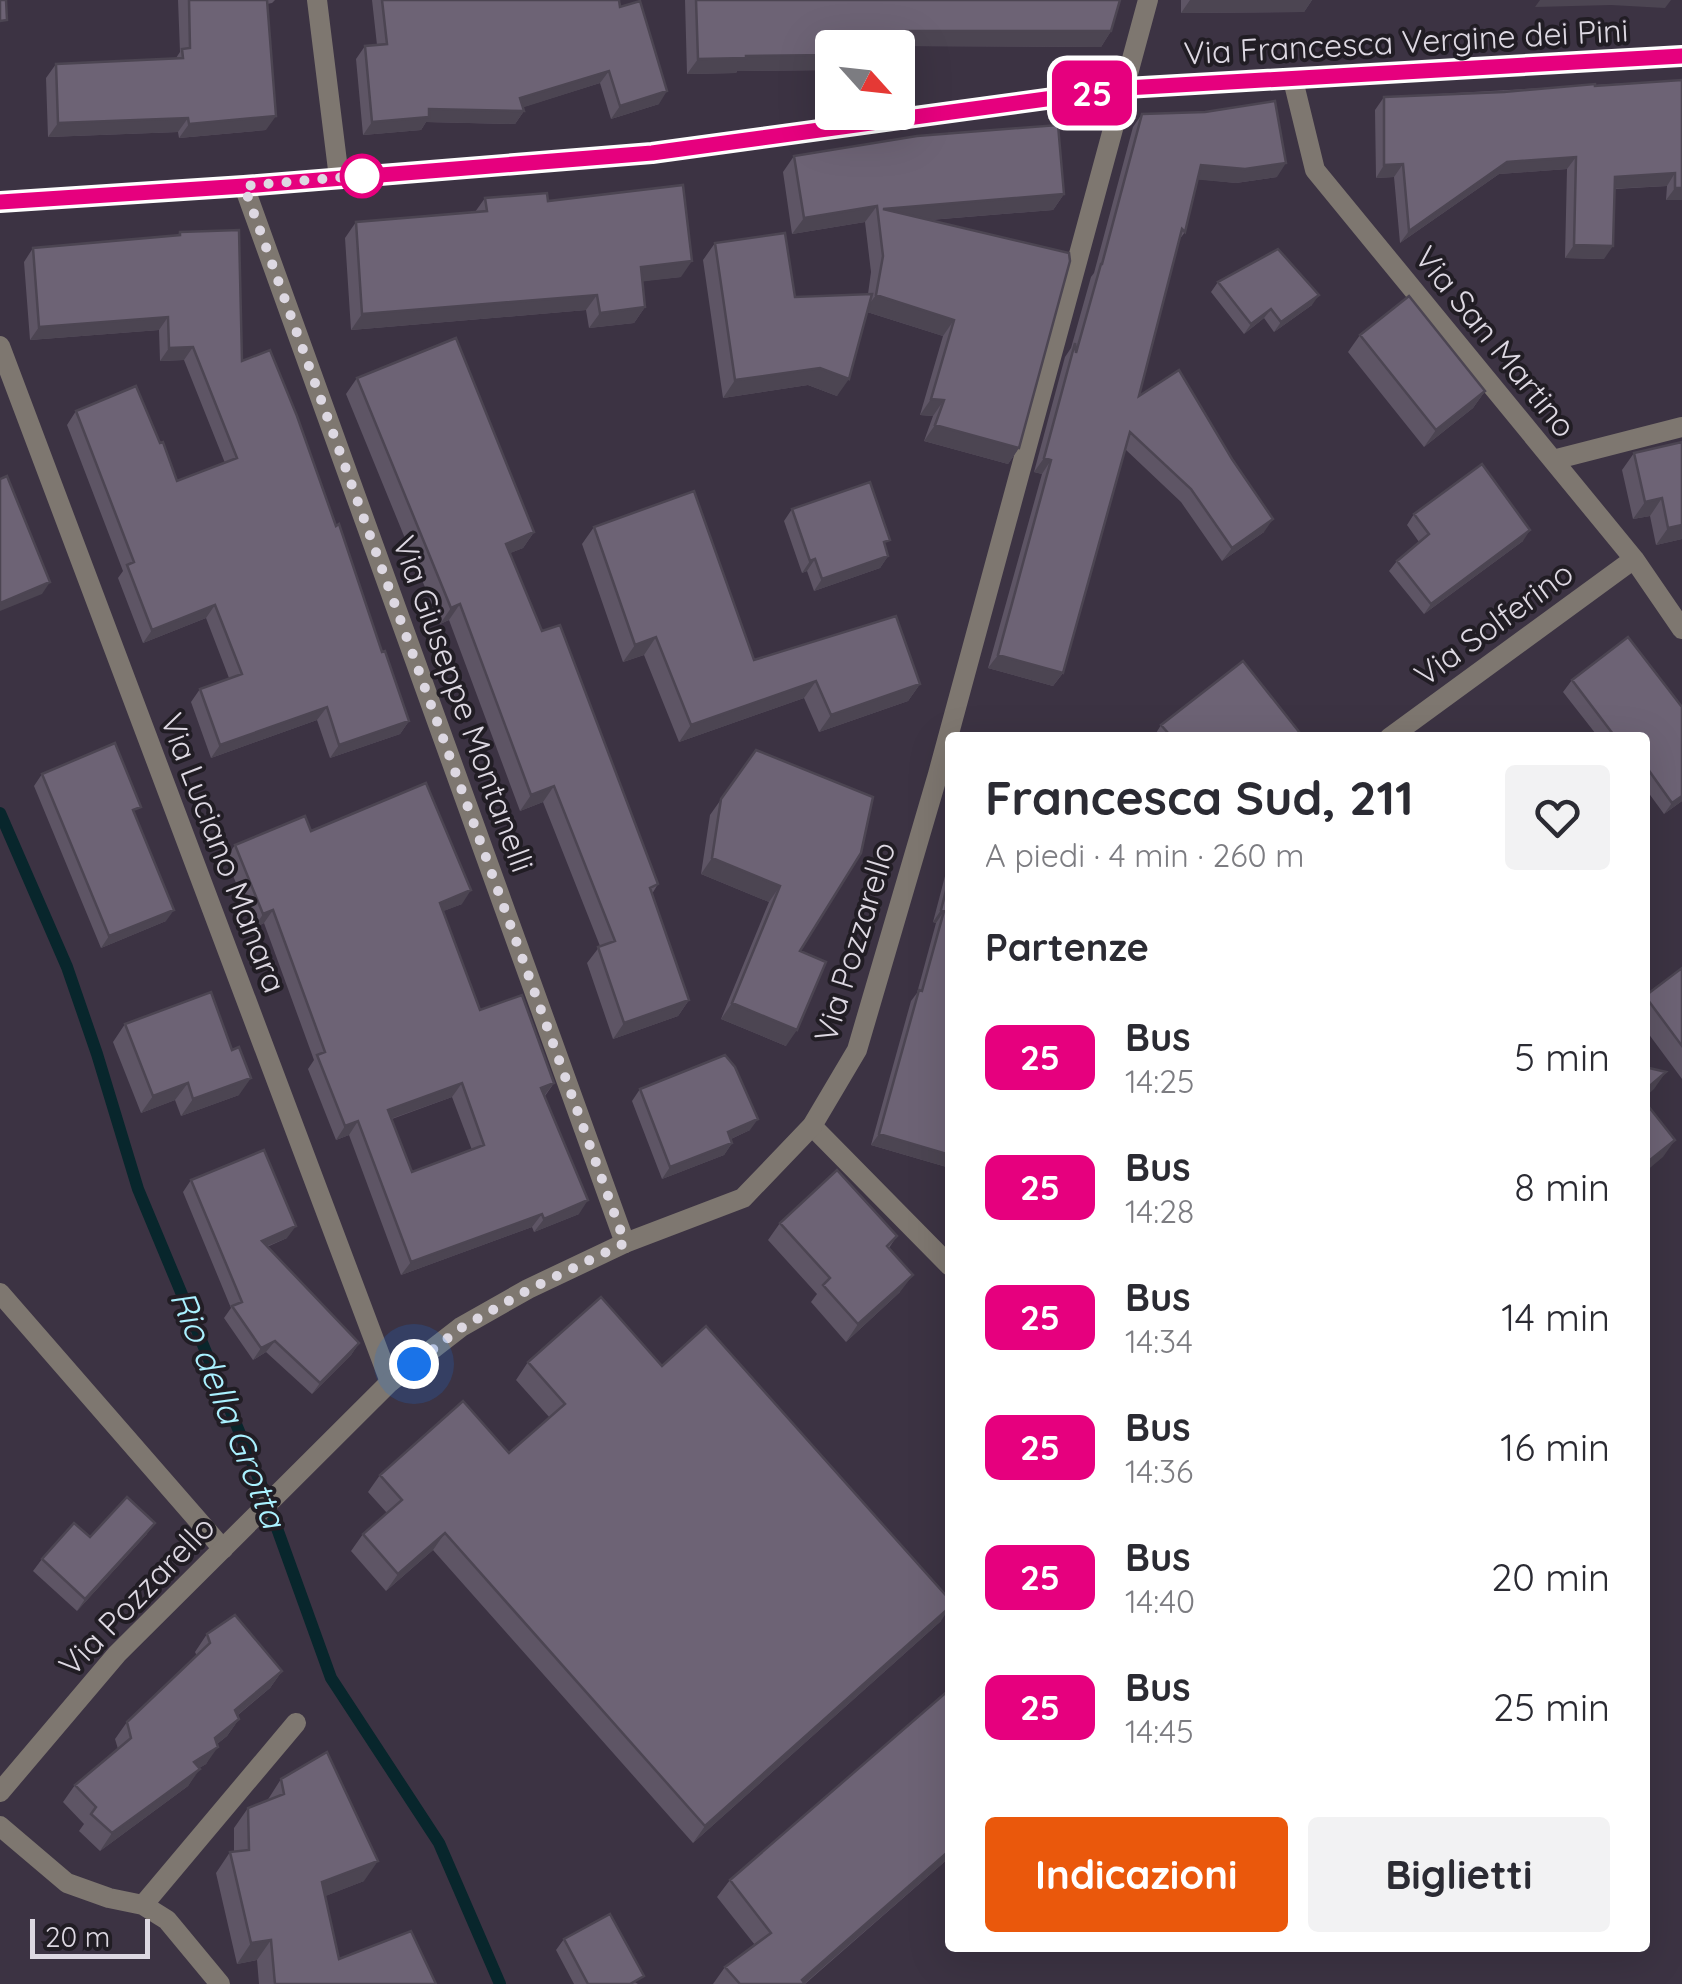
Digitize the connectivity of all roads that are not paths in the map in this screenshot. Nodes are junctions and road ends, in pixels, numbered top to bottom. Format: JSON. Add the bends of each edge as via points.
{"nodes":[{"id":1,"x":316,"y":0,"type":"edge"},
{"id":2,"x":1148,"y":0,"type":"edge"},
{"id":3,"x":1682,"y":56,"type":"edge"},
{"id":4,"x":1293,"y":80,"type":"junction"},
{"id":5,"x":1126,"y":88,"type":"junction"},
{"id":6,"x":339,"y":178,"type":"junction"},
{"id":7,"x":244,"y":186,"type":"junction"},
{"id":8,"x":0,"y":202,"type":"edge"},
{"id":9,"x":0,"y":346,"type":"edge"},
{"id":10,"x":1682,"y":427,"type":"edge"},
{"id":11,"x":1553,"y":460,"type":"junction"},
{"id":12,"x":1634,"y":559,"type":"junction"},
{"id":13,"x":1682,"y":628,"type":"edge"},
{"id":14,"x":950,"y":732,"type":"edge"},
{"id":15,"x":1397,"y":732,"type":"edge"},
{"id":16,"x":945,"y":748,"type":"edge"},
{"id":17,"x":812,"y":1126,"type":"junction"},
{"id":18,"x":625,"y":1243,"type":"junction"},
{"id":19,"x":945,"y":1261,"type":"edge"},
{"id":20,"x":0,"y":1293,"type":"edge"},
{"id":21,"x":390,"y":1382,"type":"junction"},
{"id":22,"x":223,"y":1549,"type":"junction"},
{"id":23,"x":296,"y":1723,"type":"dead end"},
{"id":24,"x":0,"y":1792,"type":"edge"},
{"id":25,"x":0,"y":1826,"type":"edge"},
{"id":26,"x":144,"y":1905,"type":"junction"},
{"id":27,"x":220,"y":1984,"type":"edge"}],
"edges":[{"from":1,"to":6,"type":"street"},
{"from":2,"to":5,"type":"street","name":"Via Pozzarello"},
{"from":3,"to":4,"type":"street","name":"Via Francesca Vergine dei Pini"},
{"from":4,"to":5,"type":"street","name":"Via Francesca Vergine dei Pini"},
{"from":4,"to":11,"type":"street","name":"Via San Martino","via":[[1315,170]]},
{"from":5,"to":6,"type":"street","name":"Via Francesca Vergine dei Pini","via":[[652,153]]},
{"from":5,"to":14,"type":"street","name":"Via Pozzarello"},
{"from":6,"to":7,"type":"street","name":"Via Francesca Vergine dei Pini"},
{"from":7,"to":8,"type":"street","name":"Via Francesca Vergine dei Pini"},
{"from":7,"to":18,"type":"street","name":"Via Giuseppe Montanelli"},
{"from":9,"to":21,"type":"street","name":"Via Luciano Manara"},
{"from":10,"to":11,"type":"street"},
{"from":11,"to":12,"type":"street","name":"Via San Martino"},
{"from":12,"to":13,"type":"street","name":"Via San Martino"},
{"from":12,"to":15,"type":"street","name":"Via Solferino"},
{"from":16,"to":17,"type":"street","name":"Via Pozzarello","via":[[857,1050]]},
{"from":17,"to":18,"type":"street","name":"Via Pozzarello","via":[[743,1198]]},
{"from":17,"to":19,"type":"street"},
{"from":18,"to":21,"type":"street","name":"Via Pozzarello","via":[[461,1328]]},
{"from":20,"to":22,"type":"street"},
{"from":21,"to":22,"type":"street","name":"Via Pozzarello"},
{"from":22,"to":24,"type":"street","name":"Via Pozzarello","via":[[117,1654]]},
{"from":23,"to":26,"type":"street"},
{"from":25,"to":26,"type":"street","via":[[67,1883]]},
{"from":26,"to":27,"type":"street","via":[[168,1920]]}]}
